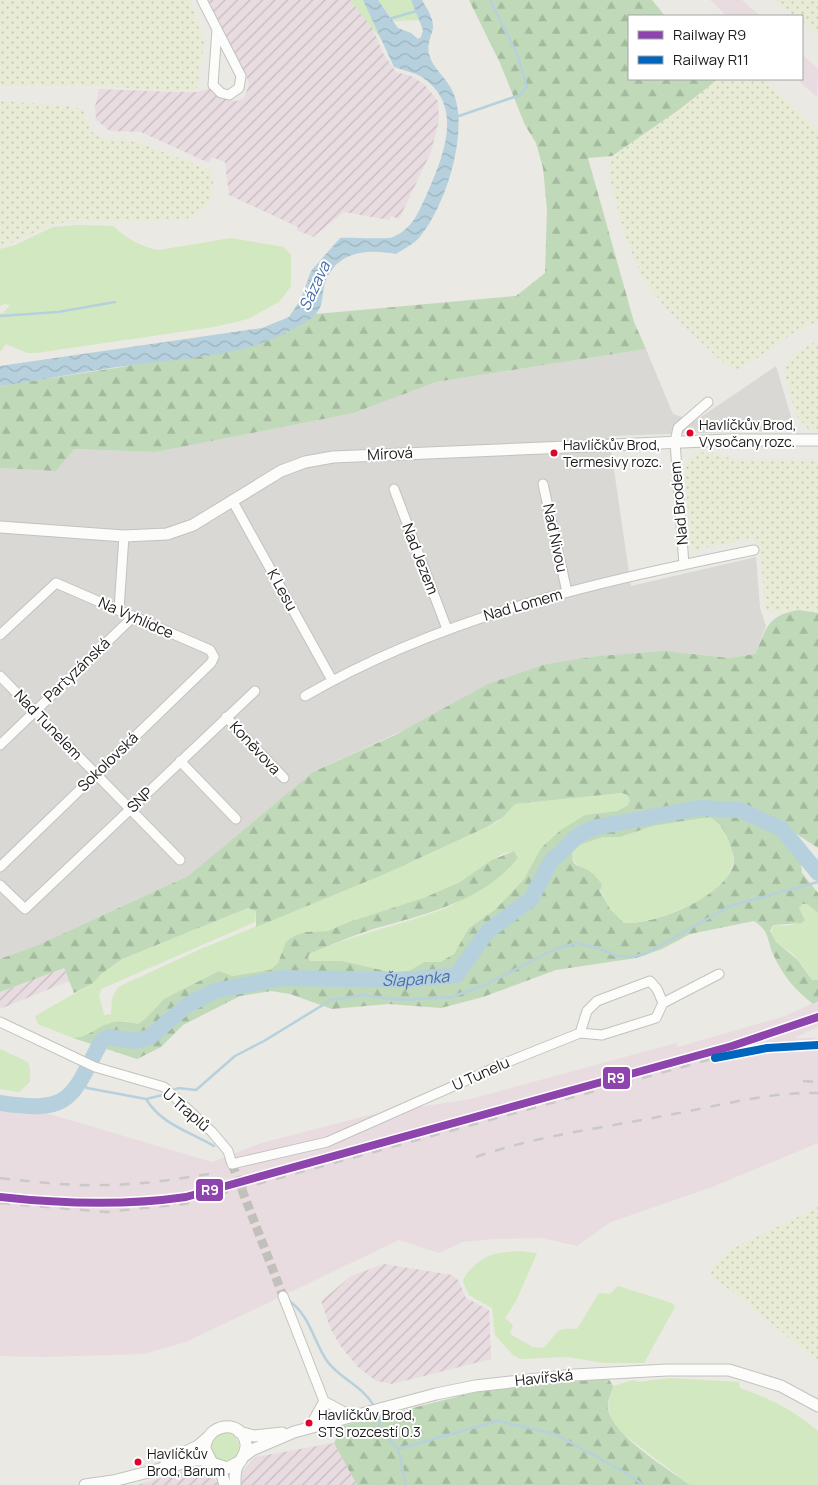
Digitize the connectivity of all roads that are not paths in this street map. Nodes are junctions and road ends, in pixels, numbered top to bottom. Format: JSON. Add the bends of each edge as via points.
{"nodes":[{"id":1,"x":202,"y":0,"type":"edge"},
{"id":2,"x":217,"y":30,"type":"junction"},
{"id":3,"x":708,"y":402,"type":"dead end"},
{"id":4,"x":818,"y":440,"type":"edge"},
{"id":5,"x":675,"y":442,"type":"junction"},
{"id":6,"x":543,"y":484,"type":"dead end"},
{"id":7,"x":394,"y":488,"type":"dead end"},
{"id":8,"x":232,"y":500,"type":"junction"},
{"id":9,"x":0,"y":527,"type":"edge"},
{"id":10,"x":124,"y":536,"type":"junction"},
{"id":11,"x":754,"y":550,"type":"dead end"},
{"id":12,"x":684,"y":565,"type":"junction"},
{"id":13,"x":567,"y":592,"type":"junction"},
{"id":14,"x":119,"y":609,"type":"junction"},
{"id":15,"x":134,"y":616,"type":"junction"},
{"id":16,"x":447,"y":629,"type":"junction"},
{"id":17,"x":0,"y":635,"type":"edge"},
{"id":18,"x":214,"y":656,"type":"joint"},
{"id":19,"x":0,"y":676,"type":"edge"},
{"id":20,"x":332,"y":680,"type":"junction"},
{"id":21,"x":255,"y":691,"type":"dead end"},
{"id":22,"x":305,"y":696,"type":"dead end"},
{"id":23,"x":34,"y":712,"type":"junction"},
{"id":24,"x":226,"y":717,"type":"junction"},
{"id":25,"x":0,"y":745,"type":"edge"},
{"id":26,"x":180,"y":761,"type":"junction"},
{"id":27,"x":95,"y":774,"type":"junction"},
{"id":28,"x":284,"y":778,"type":"dead end"},
{"id":29,"x":130,"y":810,"type":"junction"},
{"id":30,"x":236,"y":819,"type":"dead end"},
{"id":31,"x":180,"y":860,"type":"dead end"},
{"id":32,"x":0,"y":867,"type":"edge"},
{"id":33,"x":0,"y":884,"type":"edge"},
{"id":34,"x":719,"y":974,"type":"dead end"},
{"id":35,"x":663,"y":1003,"type":"junction"},
{"id":36,"x":0,"y":1022,"type":"edge"},
{"id":37,"x":580,"y":1033,"type":"junction"},
{"id":38,"x":232,"y":1164,"type":"joint"},
{"id":39,"x":283,"y":1296,"type":"tunnel mouth"},
{"id":40,"x":324,"y":1401,"type":"junction"},
{"id":41,"x":818,"y":1406,"type":"edge"},
{"id":42,"x":352,"y":1416,"type":"junction"},
{"id":43,"x":309,"y":1428,"type":"junction"},
{"id":44,"x":239,"y":1432,"type":"junction"},
{"id":45,"x":294,"y":1432,"type":"junction"},
{"id":46,"x":207,"y":1438,"type":"junction"},
{"id":47,"x":242,"y":1459,"type":"junction"},
{"id":48,"x":213,"y":1464,"type":"junction"},
{"id":49,"x":137,"y":1475,"type":"junction"},
{"id":50,"x":85,"y":1485,"type":"edge"},
{"id":51,"x":225,"y":1485,"type":"edge"},
{"id":52,"x":235,"y":1485,"type":"edge"}],
"edges":[{"from":1,"to":2,"type":"street"},
{"from":2,"to":2,"type":"street","via":[[241,76],[239,88],[231,94],[221,93],[213,85]]},
{"from":3,"to":5,"type":"street","via":[[678,428]]},
{"from":4,"to":5,"type":"street","name":"Mírová"},
{"from":5,"to":8,"type":"street","name":"Mírová","via":[[333,457],[281,471]]},
{"from":5,"to":12,"type":"street","name":"Nad Brodem"},
{"from":6,"to":13,"type":"street","name":"Nad Nivou"},
{"from":7,"to":16,"type":"street","name":"Nad Jezem"},
{"from":8,"to":10,"type":"street","name":"Mírová","via":[[176,532]]},
{"from":8,"to":20,"type":"street","name":"K Lesu"},
{"from":9,"to":10,"type":"street","name":"Mírová"},
{"from":10,"to":14,"type":"street"},
{"from":11,"to":12,"type":"street","name":"Nad Lomem"},
{"from":12,"to":13,"type":"street","name":"Nad Lomem"},
{"from":13,"to":16,"type":"street","name":"Nad Lomem","via":[[505,608]]},
{"from":14,"to":15,"type":"street","name":"Na Vyhlídce"},
{"from":14,"to":17,"type":"street","name":"Na Vyhlídce","via":[[56,583]]},
{"from":15,"to":18,"type":"street","name":"Na Vyhlídce","via":[[210,650]]},
{"from":15,"to":23,"type":"street","name":"Partyzánská"},
{"from":16,"to":20,"type":"street","name":"Nad Lomem"},
{"from":18,"to":27,"type":"street","name":"Sokolovská","via":[[211,663]]},
{"from":19,"to":23,"type":"street","name":"Nad Tunelem"},
{"from":20,"to":22,"type":"street","name":"Nad Lomem"},
{"from":21,"to":24,"type":"street","name":"SNP"},
{"from":23,"to":25,"type":"street","name":"Partyzánská"},
{"from":23,"to":27,"type":"street","name":"Nad Tunelem"},
{"from":24,"to":26,"type":"street","name":"SNP"},
{"from":24,"to":28,"type":"street","name":"Koněvova"},
{"from":26,"to":29,"type":"street","name":"SNP"},
{"from":26,"to":30,"type":"street"},
{"from":27,"to":29,"type":"street","name":"Nad Tunelem"},
{"from":27,"to":32,"type":"street","name":"Sokolovská"},
{"from":29,"to":31,"type":"street","name":"Nad Tunelem"},
{"from":29,"to":33,"type":"street","name":"SNP","via":[[25,909]]},
{"from":34,"to":35,"type":"street","name":"U Tunelu"},
{"from":35,"to":37,"type":"street","name":"U Tunelu","via":[[656,1018],[602,1035]]},
{"from":35,"to":37,"type":"street","via":[[650,981],[597,1000],[587,1012]]},
{"from":36,"to":38,"type":"street","name":"U Traplů","via":[[95,1067],[164,1088],[212,1132],[228,1151]]},
{"from":37,"to":38,"type":"street","name":"U Tunelu","via":[[327,1142]]},
{"from":39,"to":40,"type":"street"},
{"from":40,"to":42,"type":"street"},
{"from":40,"to":43,"type":"street"},
{"from":41,"to":42,"type":"street","name":"Havířská","via":[[765,1379],[729,1370],[667,1370],[574,1374],[475,1386]]},
{"from":42,"to":43,"type":"street","name":"Havířská"},
{"from":43,"to":45,"type":"street","name":"Havířská"},
{"from":44,"to":45,"type":"street","name":"Havířská","via":[[254,1436]]},
{"from":44,"to":46,"type":"street","name":"Havířská","via":[[221,1427]]},
{"from":44,"to":47,"type":"street","via":[[246,1446]]},
{"from":45,"to":47,"type":"street","name":"Havířská","via":[[252,1450]]},
{"from":46,"to":48,"type":"street","via":[[205,1452]]},
{"from":46,"to":49,"type":"street","name":"Havířská","via":[[193,1449]]},
{"from":47,"to":48,"type":"street","name":"Havířská","via":[[229,1468]]},
{"from":47,"to":52,"type":"street"},
{"from":48,"to":49,"type":"street","name":"Havířská","via":[[195,1460]]},
{"from":48,"to":51,"type":"street","via":[[221,1471]]},
{"from":49,"to":50,"type":"street","name":"Havířská"}]}
